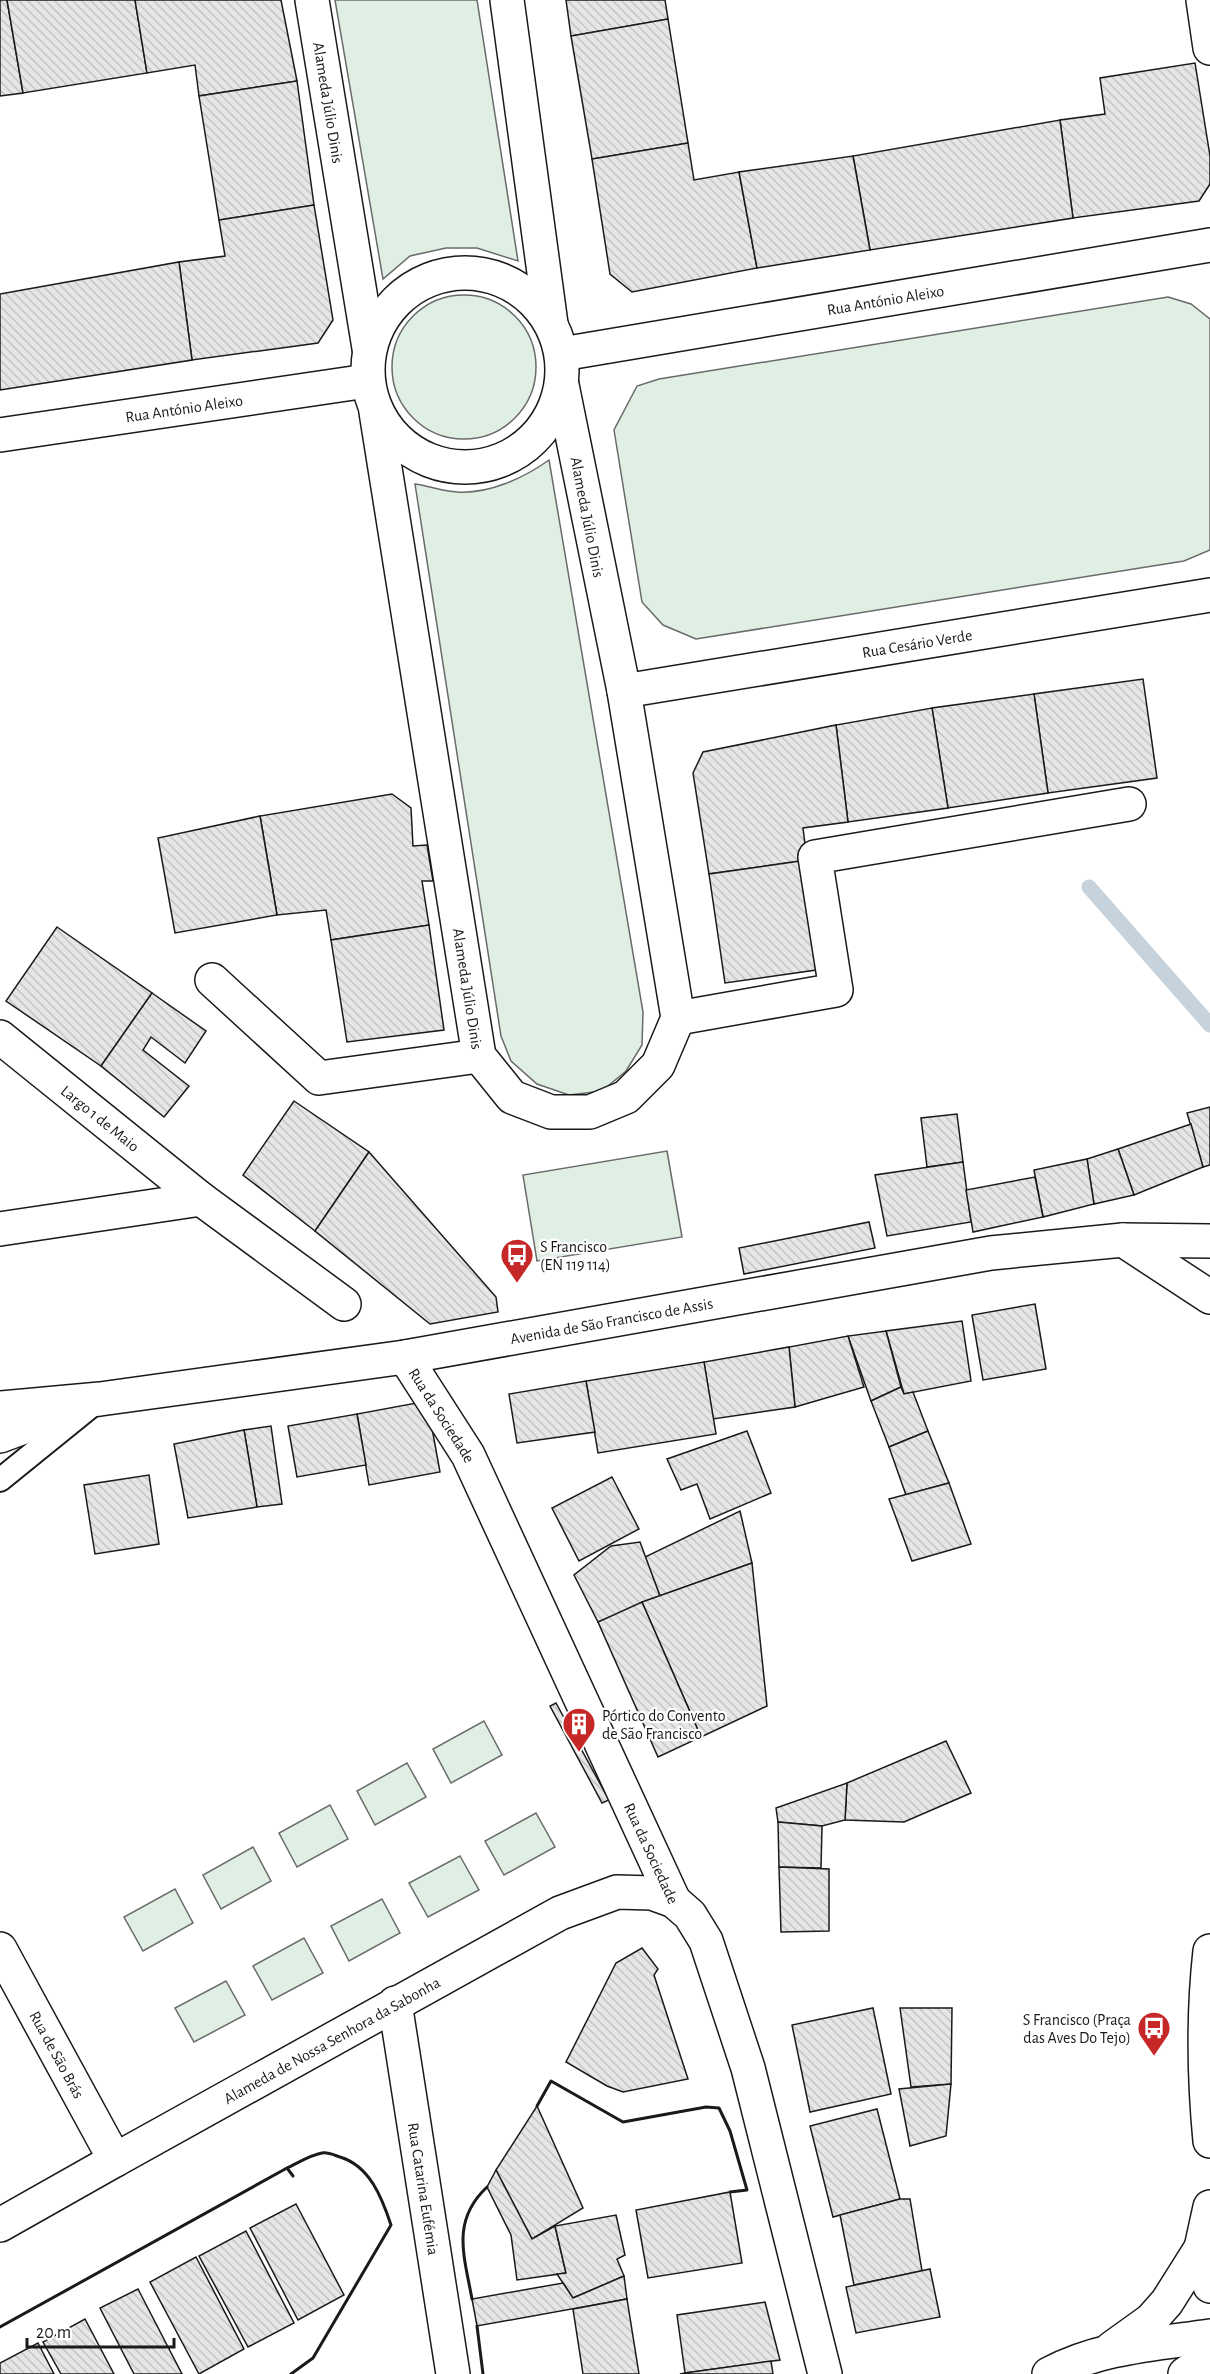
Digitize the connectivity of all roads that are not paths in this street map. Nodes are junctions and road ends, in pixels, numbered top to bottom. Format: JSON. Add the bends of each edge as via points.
{"nodes":[{"id":1,"x":312,"y":0,"type":"edge"},
{"id":2,"x":507,"y":0,"type":"edge"},
{"id":3,"x":1203,"y":0,"type":"edge"},
{"id":4,"x":1210,"y":48,"type":"edge"},
{"id":5,"x":1210,"y":244,"type":"edge"},
{"id":6,"x":369,"y":348,"type":"junction"},
{"id":7,"x":558,"y":355,"type":"junction"},
{"id":8,"x":371,"y":397,"type":"junction"},
{"id":9,"x":0,"y":435,"type":"edge"},
{"id":10,"x":1210,"y":595,"type":"edge"},
{"id":11,"x":624,"y":692,"type":"junction"},
{"id":12,"x":1129,"y":804,"type":"dead end"},
{"id":13,"x":212,"y":980,"type":"dead end"},
{"id":14,"x":678,"y":1017,"type":"junction"},
{"id":15,"x":0,"y":1037,"type":"edge"},
{"id":16,"x":480,"y":1056,"type":"junction"},
{"id":17,"x":201,"y":1199,"type":"junction"},
{"id":18,"x":0,"y":1229,"type":"edge"},
{"id":19,"x":1123,"y":1240,"type":"junction"},
{"id":20,"x":1210,"y":1241,"type":"edge"},
{"id":21,"x":1210,"y":1297,"type":"edge"},
{"id":22,"x":344,"y":1304,"type":"dead end"},
{"id":23,"x":405,"y":1357,"type":"junction"},
{"id":24,"x":100,"y":1399,"type":"junction"},
{"id":25,"x":0,"y":1408,"type":"edge"},
{"id":26,"x":0,"y":1436,"type":"edge"},
{"id":27,"x":0,"y":1480,"type":"edge"},
{"id":28,"x":674,"y":1901,"type":"junction"},
{"id":29,"x":0,"y":1949,"type":"edge"},
{"id":30,"x":1210,"y":1951,"type":"edge"},
{"id":31,"x":395,"y":2003,"type":"junction"},
{"id":32,"x":1210,"y":2141,"type":"edge"},
{"id":33,"x":114,"y":2160,"type":"junction"},
{"id":34,"x":1210,"y":2207,"type":"edge"},
{"id":35,"x":0,"y":2225,"type":"edge"},
{"id":36,"x":1201,"y":2248,"type":"junction"},
{"id":37,"x":1210,"y":2286,"type":"edge"},
{"id":38,"x":1210,"y":2336,"type":"edge"},
{"id":39,"x":1108,"y":2350,"type":"junction"},
{"id":40,"x":1210,"y":2355,"type":"edge"},
{"id":41,"x":453,"y":2374,"type":"edge"},
{"id":42,"x":825,"y":2374,"type":"edge"},
{"id":43,"x":1049,"y":2374,"type":"edge"},
{"id":44,"x":1185,"y":2374,"type":"edge"}],
"edges":[{"from":1,"to":6,"type":"street","name":"Alameda Júlio Dinis"},
{"from":2,"to":7,"type":"street","name":"Alameda Júlio Dinis"},
{"from":3,"to":4,"type":"street"},
{"from":5,"to":7,"type":"street","name":"Rua António Aleixo"},
{"from":6,"to":7,"type":"street","name":"Alameda Júlio Dinis","via":[[382,317],[405,292],[434,276],[468,272],[501,278],[529,296]]},
{"from":6,"to":8,"type":"street","name":"Alameda Júlio Dinis"},
{"from":7,"to":8,"type":"street","name":"Alameda Júlio Dinis","via":[[552,415],[534,440],[508,458],[479,467],[447,467],[418,456],[393,437]]},
{"from":7,"to":11,"type":"street","name":"Alameda Júlio Dinis"},
{"from":8,"to":9,"type":"street","name":"Rua António Aleixo"},
{"from":8,"to":16,"type":"street","name":"Alameda Júlio Dinis"},
{"from":10,"to":11,"type":"street","name":"Rua Cesário Verde"},
{"from":11,"to":14,"type":"street","name":"Alameda Júlio Dinis"},
{"from":12,"to":14,"type":"street","via":[[814,857],[836,990]]},
{"from":13,"to":16,"type":"street","via":[[319,1078]]},
{"from":14,"to":16,"type":"street","name":"Alameda Júlio Dinis","via":[[658,1065],[626,1097],[590,1112],[551,1112],[512,1097]]},
{"from":15,"to":17,"type":"street","name":"Largo 1 de Maio"},
{"from":17,"to":18,"type":"street"},
{"from":17,"to":22,"type":"street","name":"Largo 1 de Maio"},
{"from":19,"to":20,"type":"street","name":"Avenida de São Francisco de Assis"},
{"from":19,"to":21,"type":"street"},
{"from":19,"to":23,"type":"street","name":"Avenida de São Francisco de Assis","via":[[992,1253]]},
{"from":23,"to":24,"type":"street","name":"Avenida de São Francisco de Assis"},
{"from":23,"to":28,"type":"street","name":"Rua da Sociedade","via":[[468,1455]]},
{"from":24,"to":25,"type":"street","name":"Avenida de São Francisco de Assis"},
{"from":24,"to":26,"type":"street","name":"Avenida de São Francisco de Assis"},
{"from":24,"to":27,"type":"lane"},
{"from":28,"to":31,"type":"street","name":"Alameda de Nossa Senhora da Sabonha","via":[[652,1893],[617,1892],[560,1913]]},
{"from":28,"to":42,"type":"street","name":"Rua da Sociedade","via":[[690,1915],[706,1941],[748,2068]]},
{"from":29,"to":33,"type":"street","name":"Rua de São Brás"},
{"from":30,"to":32,"type":"street","via":[[1205,2056]]},
{"from":31,"to":33,"type":"street","name":"Alameda de Nossa Senhora da Sabonha"},
{"from":31,"to":41,"type":"street","name":"Rua Catarina Eufémia"},
{"from":33,"to":35,"type":"street","name":"Alameda de Nossa Senhora da Sabonha"},
{"from":34,"to":36,"type":"street"},
{"from":36,"to":37,"type":"street"},
{"from":36,"to":39,"type":"street","via":[[1184,2279],[1151,2320]]},
{"from":38,"to":39,"type":"street"},
{"from":39,"to":43,"type":"street"},
{"from":40,"to":44,"type":"street"}]}
